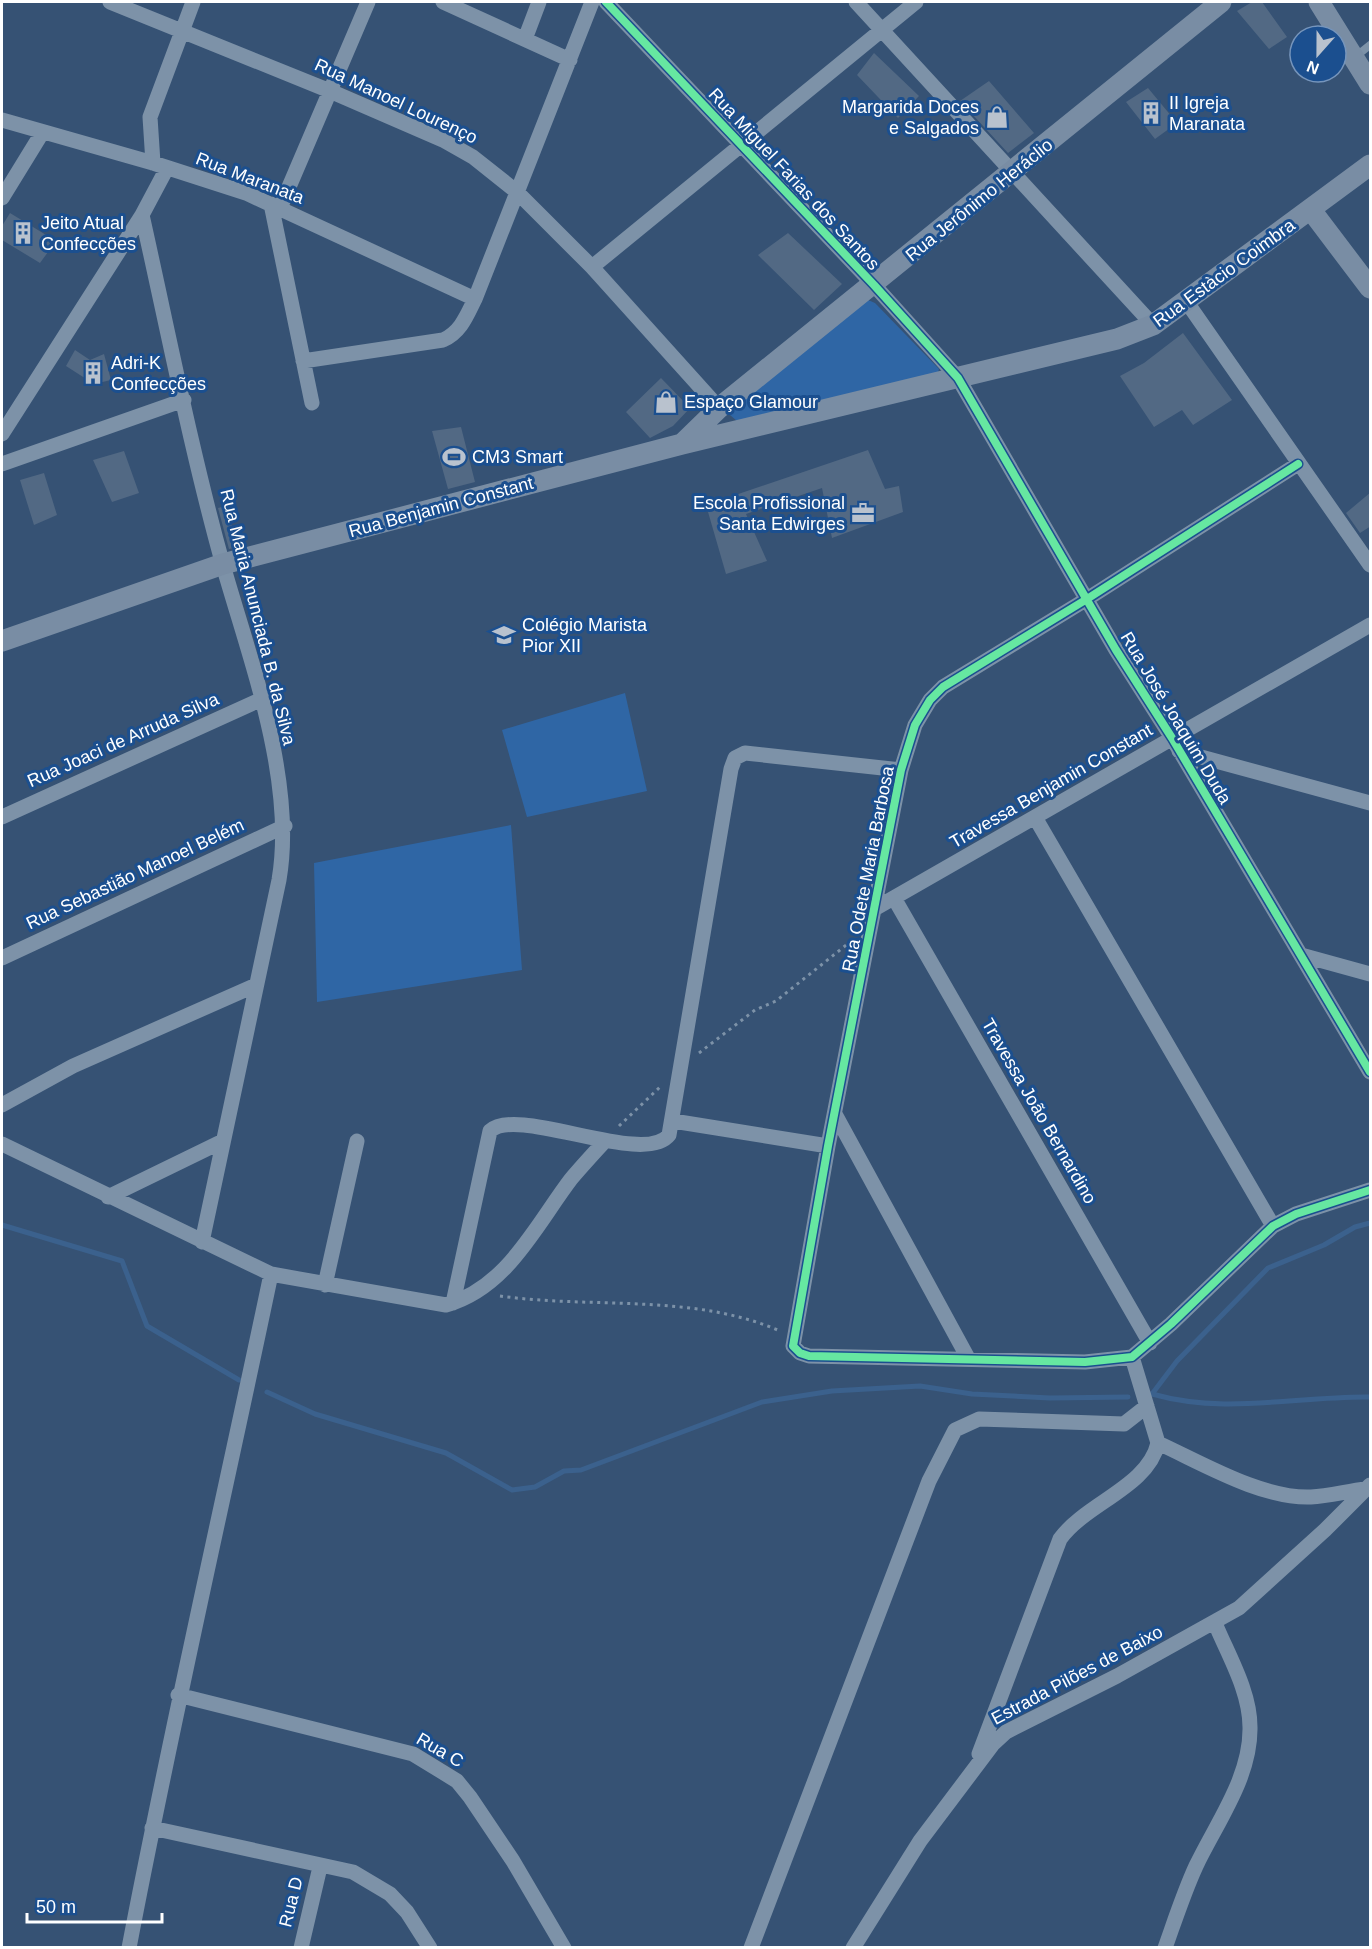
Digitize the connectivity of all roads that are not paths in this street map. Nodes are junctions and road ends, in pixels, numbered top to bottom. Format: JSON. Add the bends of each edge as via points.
{"nodes":[{"id":1,"x":110,"y":2,"type":"edge"},
{"id":2,"x":193,"y":2,"type":"edge"},
{"id":3,"x":368,"y":2,"type":"edge"},
{"id":4,"x":443,"y":2,"type":"edge"},
{"id":5,"x":539,"y":2,"type":"edge"},
{"id":6,"x":592,"y":2,"type":"edge"},
{"id":7,"x":606,"y":2,"type":"edge"},
{"id":8,"x":856,"y":2,"type":"edge"},
{"id":9,"x":916,"y":2,"type":"edge"},
{"id":10,"x":1221,"y":2,"type":"edge"},
{"id":11,"x":1320,"y":2,"type":"edge"},
{"id":12,"x":880,"y":29,"type":"junction"},
{"id":13,"x":182,"y":30,"type":"junction"},
{"id":14,"x":525,"y":39,"type":"junction"},
{"id":15,"x":1371,"y":45,"type":"edge"},
{"id":16,"x":1353,"y":59,"type":"junction"},
{"id":17,"x":570,"y":60,"type":"junction"},
{"id":18,"x":1371,"y":84,"type":"edge"},
{"id":19,"x":330,"y":91,"type":"junction"},
{"id":20,"x":2,"y":120,"type":"edge"},
{"id":21,"x":42,"y":133,"type":"junction"},
{"id":22,"x":741,"y":145,"type":"junction"},
{"id":23,"x":160,"y":165,"type":"junction"},
{"id":24,"x":1371,"y":165,"type":"edge"},
{"id":25,"x":1013,"y":172,"type":"junction"},
{"id":26,"x":517,"y":192,"type":"junction"},
{"id":27,"x":2,"y":198,"type":"edge"},
{"id":28,"x":276,"y":206,"type":"junction"},
{"id":29,"x":1311,"y":210,"type":"junction"},
{"id":30,"x":142,"y":215,"type":"junction"},
{"id":31,"x":592,"y":267,"type":"junction"},
{"id":32,"x":874,"y":285,"type":"junction"},
{"id":33,"x":1371,"y":288,"type":"edge"},
{"id":34,"x":475,"y":298,"type":"junction"},
{"id":35,"x":1186,"y":302,"type":"junction"},
{"id":36,"x":1153,"y":325,"type":"junction"},
{"id":37,"x":303,"y":361,"type":"junction"},
{"id":38,"x":958,"y":378,"type":"junction"},
{"id":39,"x":184,"y":400,"type":"junction"},
{"id":40,"x":312,"y":403,"type":"dead end"},
{"id":41,"x":719,"y":408,"type":"junction"},
{"id":42,"x":2,"y":434,"type":"edge"},
{"id":43,"x":682,"y":444,"type":"junction"},
{"id":44,"x":2,"y":464,"type":"edge"},
{"id":45,"x":1298,"y":464,"type":"junction"},
{"id":46,"x":223,"y":564,"type":"junction"},
{"id":47,"x":1371,"y":565,"type":"edge"},
{"id":48,"x":1087,"y":599,"type":"junction"},
{"id":49,"x":1371,"y":625,"type":"edge"},
{"id":50,"x":2,"y":641,"type":"edge"},
{"id":51,"x":262,"y":699,"type":"junction"},
{"id":52,"x":1176,"y":744,"type":"junction"},
{"id":53,"x":901,"y":770,"type":"junction"},
{"id":54,"x":1371,"y":803,"type":"edge"},
{"id":55,"x":2,"y":817,"type":"edge"},
{"id":56,"x":1036,"y":819,"type":"junction"},
{"id":57,"x":285,"y":826,"type":"junction"},
{"id":58,"x":894,"y":898,"type":"junction"},
{"id":59,"x":876,"y":909,"type":"junction"},
{"id":60,"x":1301,"y":955,"type":"junction"},
{"id":61,"x":2,"y":958,"type":"edge"},
{"id":62,"x":1371,"y":974,"type":"edge"},
{"id":63,"x":256,"y":985,"type":"junction"},
{"id":64,"x":1371,"y":1072,"type":"edge"},
{"id":65,"x":2,"y":1105,"type":"edge"},
{"id":66,"x":835,"y":1114,"type":"junction"},
{"id":67,"x":673,"y":1121,"type":"junction"},
{"id":68,"x":223,"y":1141,"type":"junction"},
{"id":69,"x":357,"y":1141,"type":"dead end"},
{"id":70,"x":605,"y":1141,"type":"junction"},
{"id":71,"x":2,"y":1143,"type":"edge"},
{"id":72,"x":828,"y":1146,"type":"junction"},
{"id":73,"x":1371,"y":1190,"type":"edge"},
{"id":74,"x":108,"y":1197,"type":"junction"},
{"id":75,"x":1273,"y":1226,"type":"junction"},
{"id":76,"x":202,"y":1242,"type":"junction"},
{"id":77,"x":271,"y":1274,"type":"junction"},
{"id":78,"x":326,"y":1285,"type":"junction"},
{"id":79,"x":453,"y":1303,"type":"junction"},
{"id":80,"x":1150,"y":1343,"type":"junction"},
{"id":81,"x":1132,"y":1356,"type":"junction"},
{"id":82,"x":968,"y":1358,"type":"junction"},
{"id":83,"x":1147,"y":1406,"type":"junction"},
{"id":84,"x":1158,"y":1443,"type":"junction"},
{"id":85,"x":1368,"y":1487,"type":"edge"},
{"id":86,"x":1215,"y":1623,"type":"junction"},
{"id":87,"x":178,"y":1695,"type":"junction"},
{"id":88,"x":975,"y":1765,"type":"junction"},
{"id":89,"x":152,"y":1828,"type":"junction"},
{"id":90,"x":320,"y":1867,"type":"junction"},
{"id":91,"x":129,"y":1947,"type":"edge"},
{"id":92,"x":301,"y":1947,"type":"edge"},
{"id":93,"x":430,"y":1947,"type":"edge"},
{"id":94,"x":564,"y":1947,"type":"edge"},
{"id":95,"x":751,"y":1947,"type":"edge"},
{"id":96,"x":853,"y":1947,"type":"edge"},
{"id":97,"x":1165,"y":1947,"type":"edge"}],
"edges":[{"from":1,"to":13,"type":"street","name":"Rua Manoel Lourenço"},
{"from":2,"to":13,"type":"street"},
{"from":3,"to":19,"type":"street"},
{"from":4,"to":14,"type":"street"},
{"from":5,"to":14,"type":"street"},
{"from":6,"to":17,"type":"street"},
{"from":7,"to":22,"type":"street","name":"Rua Miguel Farias dos Santos"},
{"from":8,"to":12,"type":"street"},
{"from":9,"to":12,"type":"street"},
{"from":10,"to":25,"type":"main road","name":"Rua Jerônimo Heráclio"},
{"from":11,"to":16,"type":"main road"},
{"from":12,"to":22,"type":"street"},
{"from":12,"to":25,"type":"street"},
{"from":13,"to":19,"type":"street","name":"Rua Manoel Lourenço"},
{"from":13,"to":23,"type":"street","via":[[150,117]]},
{"from":14,"to":17,"type":"street"},
{"from":15,"to":16,"type":"lane"},
{"from":16,"to":18,"type":"main road"},
{"from":17,"to":26,"type":"street"},
{"from":19,"to":26,"type":"street","name":"Rua Manoel Lourenço","via":[[443,140],[473,157]]},
{"from":19,"to":28,"type":"street"},
{"from":20,"to":21,"type":"street","name":"Rua Maranata"},
{"from":21,"to":23,"type":"street","name":"Rua Maranata"},
{"from":21,"to":27,"type":"street"},
{"from":22,"to":31,"type":"street"},
{"from":22,"to":32,"type":"street","name":"Rua Miguel Farias dos Santos"},
{"from":23,"to":28,"type":"street","name":"Rua Maranata"},
{"from":23,"to":30,"type":"street"},
{"from":24,"to":29,"type":"main road","name":"Rua Estàcio Coimbra"},
{"from":25,"to":32,"type":"main road","name":"Rua Jerônimo Heráclio"},
{"from":25,"to":36,"type":"street"},
{"from":26,"to":31,"type":"street","name":"Rua Manoel Lourenço"},
{"from":26,"to":34,"type":"street"},
{"from":28,"to":34,"type":"street","name":"Rua Maranata"},
{"from":28,"to":37,"type":"street"},
{"from":29,"to":33,"type":"main road"},
{"from":29,"to":35,"type":"main road","name":"Rua Estàcio Coimbra"},
{"from":30,"to":39,"type":"street","name":"Rua Maria Anunciada B. da Silva"},
{"from":30,"to":42,"type":"street"},
{"from":31,"to":41,"type":"street","name":"Rua Manoel Lourenço"},
{"from":32,"to":38,"type":"street","name":"Rua Miguel Farias dos Santos"},
{"from":32,"to":41,"type":"main road","name":"Rua Jerônimo Heráclio"},
{"from":34,"to":37,"type":"street","via":[[459,329],[443,340]]},
{"from":35,"to":36,"type":"main road","name":"Rua Estàcio Coimbra"},
{"from":35,"to":45,"type":"street"},
{"from":36,"to":38,"type":"main road","name":"Rua Estàcio Coimbra","via":[[1117,339]]},
{"from":37,"to":40,"type":"street"},
{"from":38,"to":43,"type":"main road","name":"Rua Benjamin Constant"},
{"from":38,"to":48,"type":"street","name":"Rua José Joaquim Duda"},
{"from":39,"to":44,"type":"street"},
{"from":39,"to":46,"type":"street","name":"Rua Maria Anunciada B. da Silva"},
{"from":41,"to":43,"type":"main road","name":"Rua Jerônimo Heráclio"},
{"from":43,"to":46,"type":"main road","name":"Rua Benjamin Constant"},
{"from":45,"to":47,"type":"street"},
{"from":45,"to":48,"type":"street","name":"Rua Odete Maria Barbosa"},
{"from":46,"to":50,"type":"main road","name":"Rua Benjamin Constant"},
{"from":46,"to":51,"type":"street","name":"Rua Maria Anunciada B. da Silva"},
{"from":48,"to":52,"type":"street","name":"Rua José Joaquim Duda"},
{"from":48,"to":53,"type":"street","name":"Rua Odete Maria Barbosa","via":[[943,687],[922,711]]},
{"from":49,"to":52,"type":"street","name":"Travessa Benjamin Constant"},
{"from":51,"to":55,"type":"street","name":"Rua Joaci de Arruda Silva"},
{"from":51,"to":57,"type":"street","name":"Rua Maria Anunciada B. da Silva"},
{"from":52,"to":54,"type":"street"},
{"from":52,"to":56,"type":"street","name":"Travessa Benjamin Constant"},
{"from":52,"to":60,"type":"street","name":"Rua José Joaquim Duda"},
{"from":53,"to":59,"type":"street","name":"Rua Odete Maria Barbosa"},
{"from":53,"to":67,"type":"street","via":[[745,753],[735,758],[730,769]]},
{"from":56,"to":58,"type":"street","name":"Travessa Benjamin Constant"},
{"from":56,"to":75,"type":"street"},
{"from":57,"to":61,"type":"street","name":"Rua Sebastião Manoel Belém"},
{"from":57,"to":63,"type":"street","name":"Rua Maria Anunciada B. da Silva","via":[[283,860]]},
{"from":58,"to":59,"type":"street","name":"Travessa Benjamin Constant"},
{"from":58,"to":80,"type":"street","name":"Travessa João Bernardino"},
{"from":59,"to":66,"type":"street","name":"Rua Odete Maria Barbosa"},
{"from":60,"to":62,"type":"street"},
{"from":60,"to":64,"type":"street","name":"Rua José Joaquim Duda"},
{"from":63,"to":65,"type":"street","via":[[73,1066]]},
{"from":63,"to":68,"type":"street","name":"Rua Maria Anunciada B. da Silva"},
{"from":66,"to":72,"type":"street","name":"Rua Odete Maria Barbosa"},
{"from":66,"to":82,"type":"street"},
{"from":67,"to":70,"type":"street","via":[[669,1135],[661,1143]]},
{"from":67,"to":72,"type":"street"},
{"from":68,"to":74,"type":"street"},
{"from":68,"to":76,"type":"street","name":"Rua Maria Anunciada B. da Silva"},
{"from":69,"to":78,"type":"street"},
{"from":70,"to":79,"type":"street","via":[[571,1180],[522,1250],[473,1292]]},
{"from":70,"to":79,"type":"street","via":[[513,1125],[490,1131]]},
{"from":71,"to":74,"type":"street"},
{"from":72,"to":82,"type":"street","name":"Rua Odete Maria Barbosa","via":[[793,1336],[796,1350],[809,1356]]},
{"from":73,"to":75,"type":"street","via":[[1296,1214]]},
{"from":74,"to":76,"type":"street"},
{"from":75,"to":80,"type":"street"},
{"from":76,"to":77,"type":"street"},
{"from":77,"to":78,"type":"street"},
{"from":77,"to":87,"type":"street","via":[[216,1538]]},
{"from":78,"to":79,"type":"street","via":[[435,1305]]},
{"from":80,"to":81,"type":"street"},
{"from":81,"to":82,"type":"street","via":[[1085,1362]]},
{"from":81,"to":83,"type":"street"},
{"from":83,"to":84,"type":"street"},
{"from":83,"to":95,"type":"street","via":[[1124,1424],[979,1419],[955,1430],[929,1481]]},
{"from":84,"to":85,"type":"street","via":[[1277,1492],[1311,1497]]},
{"from":84,"to":88,"type":"street","via":[[1151,1464],[1077,1520],[1060,1539]]},
{"from":85,"to":86,"type":"street","name":"Estrada Pilões de Baixo","via":[[1259,1591]]},
{"from":86,"to":88,"type":"street","name":"Estrada Pilões de Baixo","via":[[1006,1732]]},
{"from":86,"to":97,"type":"street","via":[[1246,1698],[1249,1744],[1243,1770],[1196,1867]]},
{"from":87,"to":89,"type":"street"},
{"from":87,"to":94,"type":"street","name":"Rua C","via":[[374,1743],[413,1754],[440,1768],[458,1781],[470,1797]]},
{"from":88,"to":96,"type":"street","name":"Estrada Pilões de Baixo"},
{"from":89,"to":90,"type":"street"},
{"from":89,"to":91,"type":"street"},
{"from":90,"to":92,"type":"street","name":"Rua D"},
{"from":90,"to":93,"type":"street","via":[[353,1872],[371,1880],[407,1912]]}]}
